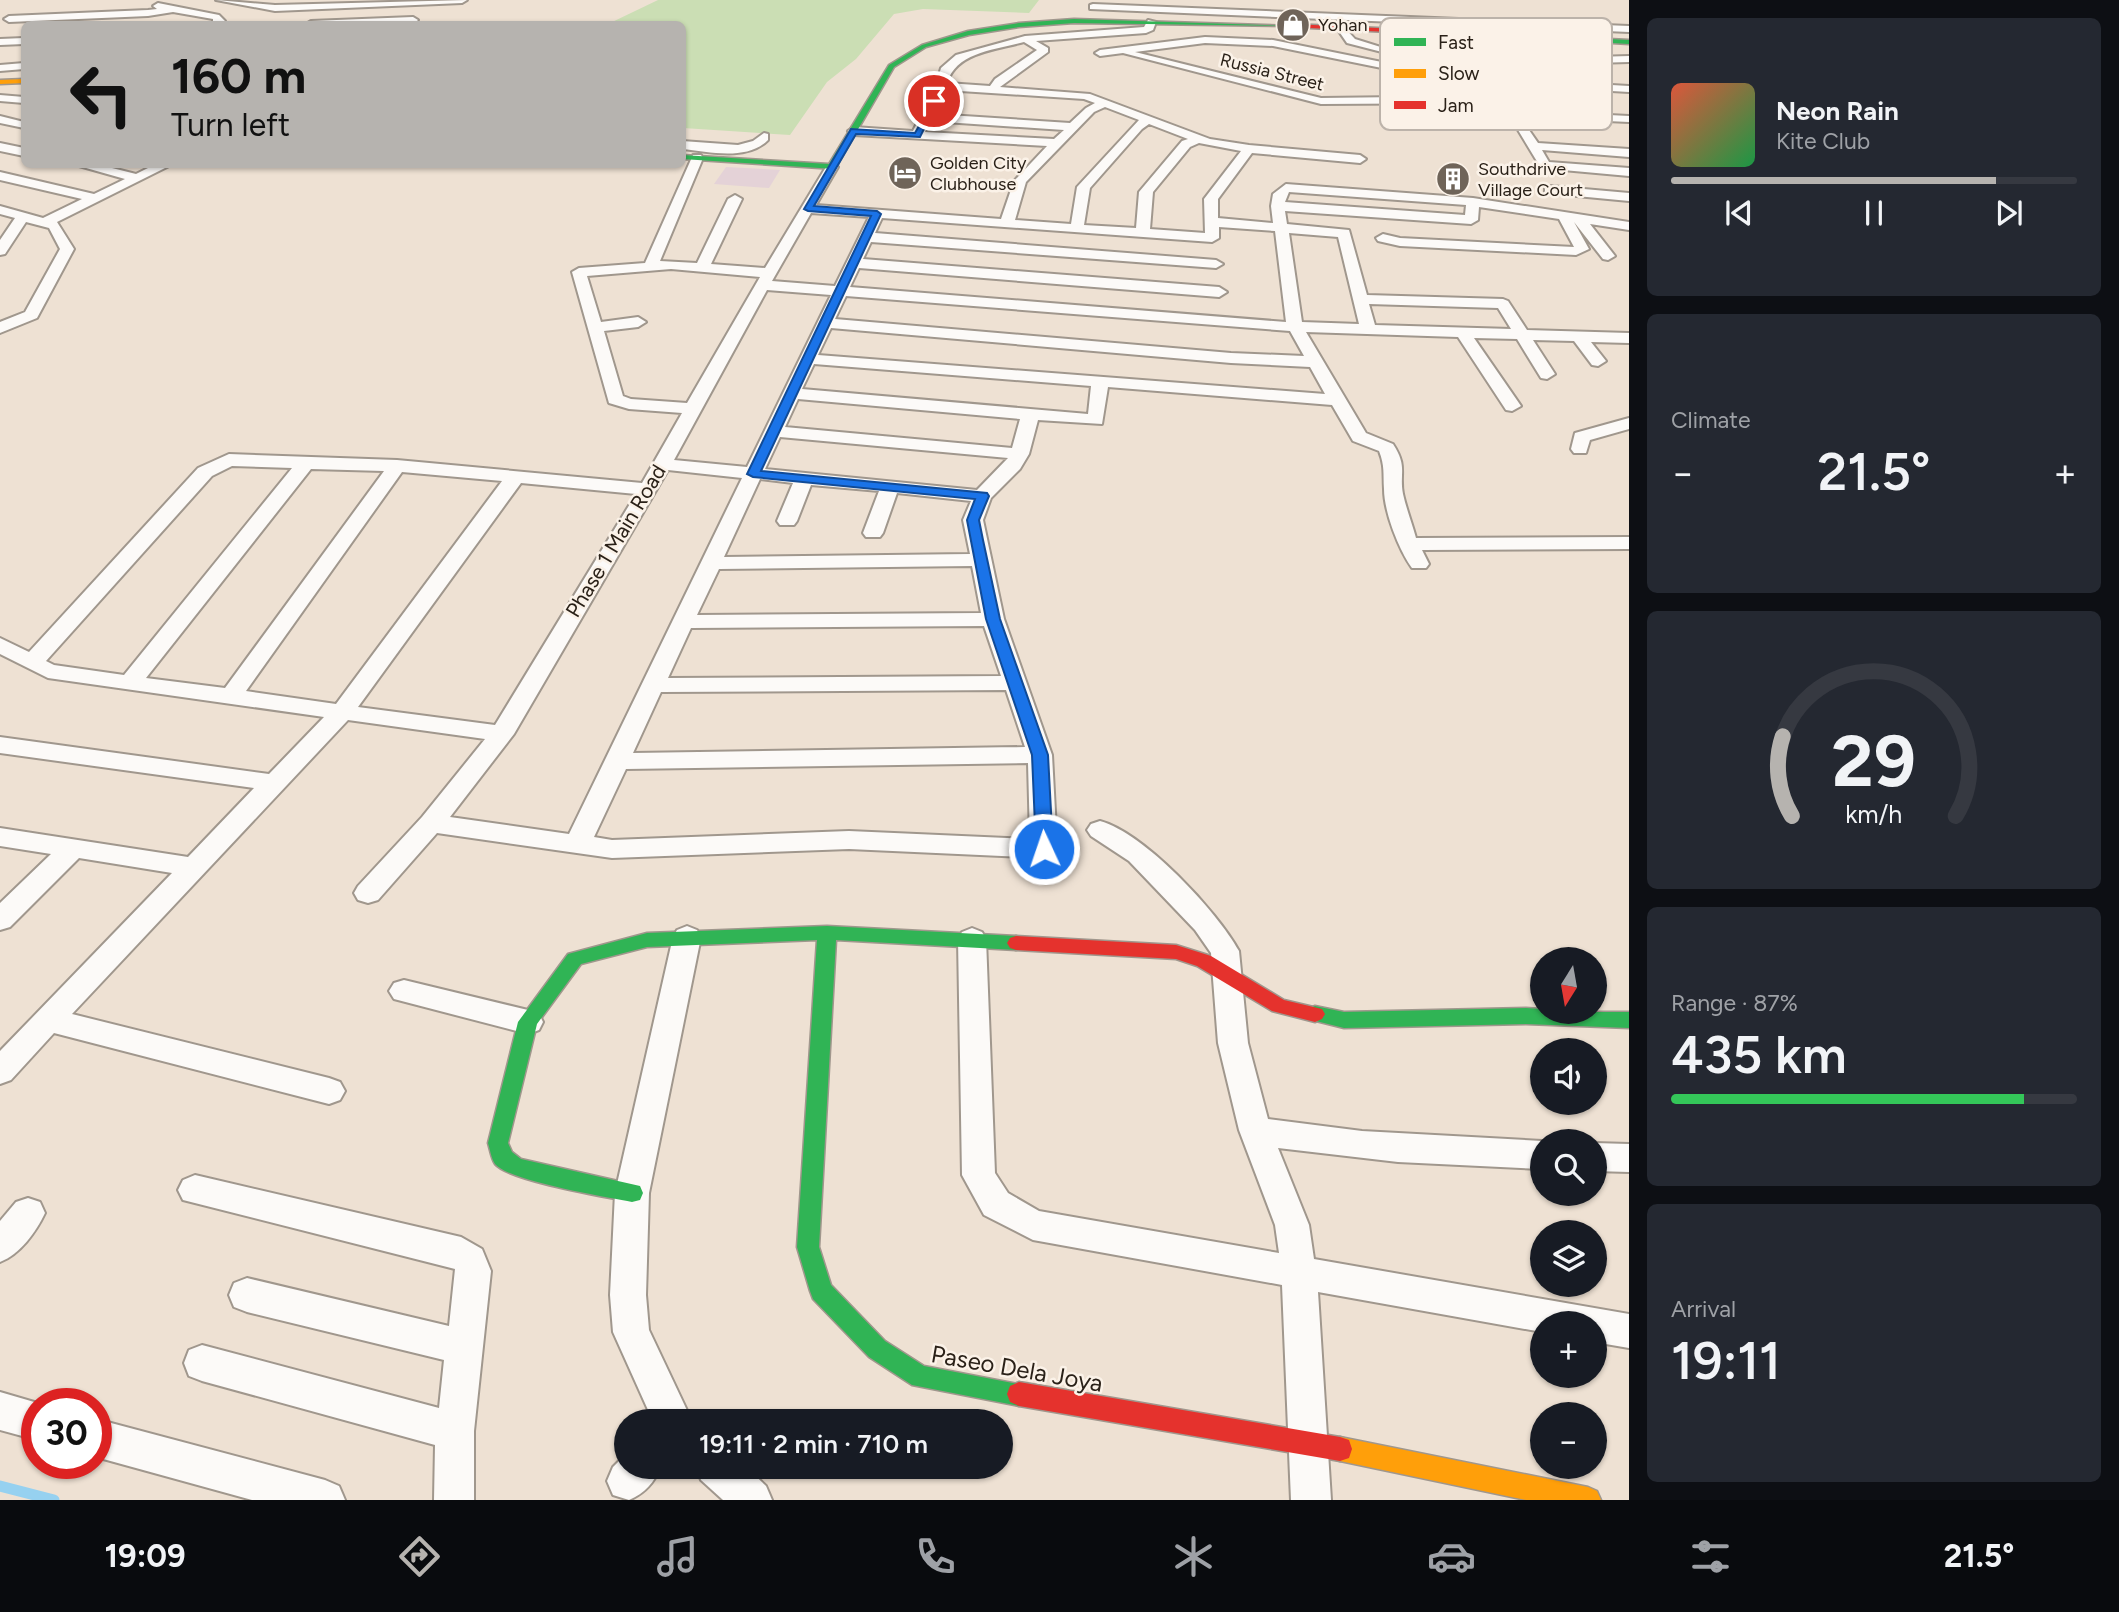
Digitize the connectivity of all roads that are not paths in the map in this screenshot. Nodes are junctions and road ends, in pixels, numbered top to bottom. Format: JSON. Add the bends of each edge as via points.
{"nodes":[{"id":1,"x":221,"y":0,"type":"edge"},
{"id":2,"x":444,"y":0,"type":"edge"},
{"id":3,"x":462,"y":0,"type":"edge"},
{"id":4,"x":319,"y":3,"type":"edge"},
{"id":5,"x":275,"y":8,"type":"junction"},
{"id":6,"x":1450,"y":8,"type":"dead end"},
{"id":7,"x":1093,"y":9,"type":"edge"},
{"id":8,"x":1455,"y":18,"type":"edge"},
{"id":9,"x":414,"y":20,"type":"edge"},
{"id":10,"x":218,"y":21,"type":"edge"},
{"id":11,"x":388,"y":21,"type":"edge"},
{"id":12,"x":1151,"y":22,"type":"junction"},
{"id":13,"x":1380,"y":22,"type":"edge"},
{"id":14,"x":1341,"y":27,"type":"junction"},
{"id":15,"x":0,"y":29,"type":"edge"},
{"id":16,"x":1380,"y":29,"type":"edge"},
{"id":17,"x":21,"y":30,"type":"edge"},
{"id":18,"x":1025,"y":39,"type":"junction"},
{"id":19,"x":1205,"y":40,"type":"junction"},
{"id":20,"x":21,"y":41,"type":"edge"},
{"id":21,"x":0,"y":42,"type":"edge"},
{"id":22,"x":1157,"y":44,"type":"junction"},
{"id":23,"x":1380,"y":48,"type":"edge"},
{"id":24,"x":1115,"y":50,"type":"junction"},
{"id":25,"x":1100,"y":53,"type":"dead end"},
{"id":26,"x":1198,"y":54,"type":"dead end"},
{"id":27,"x":1270,"y":55,"type":"dead end"},
{"id":28,"x":1380,"y":64,"type":"edge"},
{"id":29,"x":21,"y":66,"type":"edge"},
{"id":30,"x":0,"y":68,"type":"edge"},
{"id":31,"x":21,"y":81,"type":"edge"},
{"id":32,"x":0,"y":82,"type":"edge"},
{"id":33,"x":942,"y":86,"type":"junction"},
{"id":34,"x":1333,"y":87,"type":"dead end"},
{"id":35,"x":994,"y":88,"type":"junction"},
{"id":36,"x":0,"y":98,"type":"edge"},
{"id":37,"x":1380,"y":98,"type":"edge"},
{"id":38,"x":21,"y":100,"type":"edge"},
{"id":39,"x":1380,"y":100,"type":"edge"},
{"id":40,"x":934,"y":101,"type":"junction"},
{"id":41,"x":947,"y":102,"type":"dead end"},
{"id":42,"x":1106,"y":102,"type":"junction"},
{"id":43,"x":926,"y":117,"type":"junction"},
{"id":44,"x":0,"y":119,"type":"edge"},
{"id":45,"x":1148,"y":120,"type":"junction"},
{"id":46,"x":21,"y":124,"type":"edge"},
{"id":47,"x":1074,"y":127,"type":"junction"},
{"id":48,"x":1524,"y":130,"type":"edge"},
{"id":49,"x":1578,"y":130,"type":"edge"},
{"id":50,"x":853,"y":131,"type":"junction"},
{"id":51,"x":917,"y":135,"type":"junction"},
{"id":52,"x":764,"y":137,"type":"dead end"},
{"id":53,"x":1196,"y":140,"type":"junction"},
{"id":54,"x":1055,"y":142,"type":"junction"},
{"id":55,"x":1534,"y":146,"type":"junction"},
{"id":56,"x":0,"y":147,"type":"edge"},
{"id":57,"x":1249,"y":149,"type":"junction"},
{"id":58,"x":1593,"y":150,"type":"junction"},
{"id":59,"x":21,"y":151,"type":"edge"},
{"id":60,"x":1629,"y":153,"type":"edge"},
{"id":61,"x":700,"y":156,"type":"edge"},
{"id":62,"x":1360,"y":159,"type":"dead end"},
{"id":63,"x":832,"y":167,"type":"junction"},
{"id":64,"x":95,"y":168,"type":"edge"},
{"id":65,"x":159,"y":168,"type":"edge"},
{"id":66,"x":1629,"y":172,"type":"edge"},
{"id":67,"x":0,"y":176,"type":"edge"},
{"id":68,"x":138,"y":178,"type":"junction"},
{"id":69,"x":1550,"y":190,"type":"dead end"},
{"id":70,"x":1629,"y":197,"type":"edge"},
{"id":71,"x":95,"y":198,"type":"junction"},
{"id":72,"x":735,"y":199,"type":"dead end"},
{"id":73,"x":808,"y":209,"type":"junction"},
{"id":74,"x":0,"y":210,"type":"edge"},
{"id":75,"x":877,"y":214,"type":"junction"},
{"id":76,"x":23,"y":216,"type":"junction"},
{"id":77,"x":1572,"y":218,"type":"junction"},
{"id":78,"x":47,"y":221,"type":"junction"},
{"id":79,"x":1007,"y":223,"type":"junction"},
{"id":80,"x":1629,"y":226,"type":"edge"},
{"id":81,"x":1077,"y":228,"type":"junction"},
{"id":82,"x":1280,"y":228,"type":"junction"},
{"id":83,"x":1212,"y":230,"type":"junction"},
{"id":84,"x":1143,"y":233,"type":"junction"},
{"id":85,"x":866,"y":237,"type":"junction"},
{"id":86,"x":1383,"y":238,"type":"dead end"},
{"id":87,"x":0,"y":251,"type":"edge"},
{"id":88,"x":1608,"y":256,"type":"dead end"},
{"id":89,"x":854,"y":263,"type":"junction"},
{"id":90,"x":1216,"y":264,"type":"junction"},
{"id":91,"x":651,"y":265,"type":"junction"},
{"id":92,"x":702,"y":268,"type":"junction"},
{"id":93,"x":765,"y":279,"type":"junction"},
{"id":94,"x":840,"y":291,"type":"junction"},
{"id":95,"x":1219,"y":292,"type":"junction"},
{"id":96,"x":1360,"y":299,"type":"junction"},
{"id":97,"x":638,"y":322,"type":"dead end"},
{"id":98,"x":1222,"y":322,"type":"junction"},
{"id":99,"x":824,"y":323,"type":"junction"},
{"id":100,"x":595,"y":327,"type":"junction"},
{"id":101,"x":1295,"y":327,"type":"junction"},
{"id":102,"x":0,"y":328,"type":"edge"},
{"id":103,"x":1368,"y":330,"type":"junction"},
{"id":104,"x":1464,"y":333,"type":"junction"},
{"id":105,"x":1521,"y":335,"type":"junction"},
{"id":106,"x":1580,"y":337,"type":"junction"},
{"id":107,"x":1629,"y":338,"type":"edge"},
{"id":108,"x":808,"y":359,"type":"junction"},
{"id":109,"x":1598,"y":361,"type":"dead end"},
{"id":110,"x":1316,"y":362,"type":"junction"},
{"id":111,"x":1547,"y":373,"type":"dead end"},
{"id":112,"x":1100,"y":383,"type":"junction"},
{"id":113,"x":792,"y":393,"type":"junction"},
{"id":114,"x":1337,"y":400,"type":"junction"},
{"id":115,"x":1512,"y":406,"type":"dead end"},
{"id":116,"x":693,"y":409,"type":"junction"},
{"id":117,"x":1030,"y":415,"type":"junction"},
{"id":118,"x":1629,"y":423,"type":"edge"},
{"id":119,"x":774,"y":431,"type":"junction"},
{"id":120,"x":1580,"y":449,"type":"dead end"},
{"id":121,"x":1020,"y":454,"type":"junction"},
{"id":122,"x":306,"y":463,"type":"junction"},
{"id":123,"x":662,"y":464,"type":"junction"},
{"id":124,"x":397,"y":466,"type":"junction"},
{"id":125,"x":753,"y":474,"type":"junction"},
{"id":126,"x":516,"y":476,"type":"junction"},
{"id":127,"x":804,"y":478,"type":"junction"},
{"id":128,"x":890,"y":487,"type":"junction"},
{"id":129,"x":648,"y":489,"type":"junction"},
{"id":130,"x":982,"y":496,"type":"junction"},
{"id":131,"x":787,"y":521,"type":"dead end"},
{"id":132,"x":873,"y":533,"type":"dead end"},
{"id":133,"x":1629,"y":542,"type":"edge"},
{"id":134,"x":1408,"y":544,"type":"junction"},
{"id":135,"x":980,"y":560,"type":"junction"},
{"id":136,"x":710,"y":563,"type":"junction"},
{"id":137,"x":1419,"y":564,"type":"dead end"},
{"id":138,"x":993,"y":619,"type":"junction"},
{"id":139,"x":682,"y":622,"type":"junction"},
{"id":140,"x":0,"y":645,"type":"edge"},
{"id":141,"x":32,"y":662,"type":"junction"},
{"id":142,"x":130,"y":682,"type":"junction"},
{"id":143,"x":1015,"y":683,"type":"junction"},
{"id":144,"x":652,"y":685,"type":"junction"},
{"id":145,"x":231,"y":696,"type":"junction"},
{"id":146,"x":342,"y":712,"type":"junction"},
{"id":147,"x":502,"y":734,"type":"junction"},
{"id":148,"x":0,"y":745,"type":"edge"},
{"id":149,"x":1040,"y":755,"type":"junction"},
{"id":150,"x":615,"y":761,"type":"junction"},
{"id":151,"x":275,"y":783,"type":"junction"},
{"id":152,"x":431,"y":823,"type":"junction"},
{"id":153,"x":1100,"y":830,"type":"dead end"},
{"id":154,"x":0,"y":837,"type":"edge"},
{"id":155,"x":577,"y":845,"type":"junction"},
{"id":156,"x":73,"y":849,"type":"junction"},
{"id":157,"x":194,"y":867,"type":"junction"},
{"id":158,"x":368,"y":892,"type":"dead end"},
{"id":159,"x":0,"y":920,"type":"edge"},
{"id":160,"x":827,"y":933,"type":"junction"},
{"id":161,"x":687,"y":937,"type":"junction"},
{"id":162,"x":972,"y":939,"type":"junction"},
{"id":163,"x":1229,"y":977,"type":"junction"},
{"id":164,"x":404,"y":991,"type":"dead end"},
{"id":165,"x":48,"y":1020,"type":"junction"},
{"id":166,"x":1629,"y":1020,"type":"edge"},
{"id":167,"x":528,"y":1022,"type":"junction"},
{"id":168,"x":0,"y":1071,"type":"edge"},
{"id":169,"x":329,"y":1091,"type":"dead end"},
{"id":170,"x":1255,"y":1130,"type":"junction"},
{"id":171,"x":1530,"y":1155,"type":"edge"},
{"id":172,"x":1607,"y":1157,"type":"edge"},
{"id":173,"x":1629,"y":1158,"type":"edge"},
{"id":174,"x":195,"y":1190,"type":"dead end"},
{"id":175,"x":632,"y":1193,"type":"junction"},
{"id":176,"x":28,"y":1213,"type":"dead end"},
{"id":177,"x":0,"y":1246,"type":"edge"},
{"id":178,"x":1299,"y":1272,"type":"junction"},
{"id":179,"x":247,"y":1296,"type":"dead end"},
{"id":180,"x":1530,"y":1313,"type":"edge"},
{"id":181,"x":1607,"y":1327,"type":"edge"},
{"id":182,"x":1629,"y":1331,"type":"edge"},
{"id":183,"x":466,"y":1348,"type":"junction"},
{"id":184,"x":202,"y":1363,"type":"dead end"},
{"id":185,"x":667,"y":1409,"type":"edge"},
{"id":186,"x":0,"y":1411,"type":"edge"},
{"id":187,"x":21,"y":1417,"type":"edge"},
{"id":188,"x":455,"y":1431,"type":"junction"},
{"id":189,"x":112,"y":1442,"type":"edge"},
{"id":190,"x":1308,"y":1443,"type":"junction"},
{"id":191,"x":729,"y":1479,"type":"edge"},
{"id":192,"x":325,"y":1500,"type":"edge"},
{"id":193,"x":454,"y":1500,"type":"edge"},
{"id":194,"x":752,"y":1500,"type":"edge"},
{"id":195,"x":1311,"y":1500,"type":"edge"},
{"id":196,"x":1588,"y":1500,"type":"edge"}],
"edges":[{"from":1,"to":5,"type":"street"},
{"from":2,"to":3,"type":"street"},
{"from":2,"to":4,"type":"street"},
{"from":2,"to":5,"type":"street","via":[[428,11],[275,17]]},
{"from":4,"to":5,"type":"street"},
{"from":6,"to":8,"type":"street"},
{"from":7,"to":12,"type":"street"},
{"from":7,"to":13,"type":"street"},
{"from":7,"to":50,"type":"street","via":[[988,29],[916,49],[891,66]]},
{"from":9,"to":11,"type":"street"},
{"from":10,"to":15,"type":"street","via":[[173,9],[9,19]]},
{"from":12,"to":14,"type":"street"},
{"from":12,"to":18,"type":"street","via":[[1146,30]]},
{"from":14,"to":16,"type":"street"},
{"from":14,"to":23,"type":"street","via":[[1352,41]]},
{"from":15,"to":17,"type":"street"},
{"from":18,"to":33,"type":"street","via":[[960,57],[946,68]]},
{"from":18,"to":35,"type":"street","via":[[1044,50]]},
{"from":19,"to":22,"type":"street"},
{"from":19,"to":27,"type":"street"},
{"from":19,"to":28,"type":"street","via":[[1286,44]]},
{"from":20,"to":21,"type":"street"},
{"from":22,"to":24,"type":"street"},
{"from":22,"to":26,"type":"street","name":"Russia Street"},
{"from":24,"to":25,"type":"street"},
{"from":24,"to":39,"type":"street","via":[[1321,101]]},
{"from":29,"to":30,"type":"street"},
{"from":31,"to":32,"type":"street"},
{"from":33,"to":35,"type":"street"},
{"from":33,"to":40,"type":"street"},
{"from":34,"to":37,"type":"street","name":"Russia Street"},
{"from":35,"to":42,"type":"street"},
{"from":36,"to":38,"type":"street"},
{"from":40,"to":41,"type":"street"},
{"from":40,"to":43,"type":"street"},
{"from":42,"to":45,"type":"street"},
{"from":42,"to":47,"type":"street","via":[[1083,110]]},
{"from":43,"to":47,"type":"street"},
{"from":43,"to":51,"type":"street"},
{"from":44,"to":46,"type":"street"},
{"from":45,"to":53,"type":"street"},
{"from":45,"to":81,"type":"street","via":[[1084,187]]},
{"from":47,"to":54,"type":"street"},
{"from":48,"to":55,"type":"street"},
{"from":49,"to":58,"type":"street"},
{"from":50,"to":51,"type":"street"},
{"from":50,"to":63,"type":"street"},
{"from":51,"to":54,"type":"street"},
{"from":52,"to":61,"type":"street","via":[[760,144],[743,150]]},
{"from":53,"to":57,"type":"street"},
{"from":53,"to":84,"type":"street","via":[[1186,144],[1146,192]]},
{"from":54,"to":79,"type":"street","via":[[1020,181]]},
{"from":55,"to":58,"type":"street"},
{"from":55,"to":66,"type":"street","via":[[1545,165]]},
{"from":56,"to":59,"type":"street"},
{"from":57,"to":62,"type":"street"},
{"from":57,"to":83,"type":"street","via":[[1210,199]]},
{"from":58,"to":60,"type":"street"},
{"from":61,"to":63,"type":"street"},
{"from":61,"to":91,"type":"street"},
{"from":63,"to":73,"type":"street","name":"Phase 1 Main Road"},
{"from":64,"to":68,"type":"street"},
{"from":65,"to":68,"type":"street"},
{"from":67,"to":71,"type":"street"},
{"from":68,"to":71,"type":"street"},
{"from":69,"to":70,"type":"street"},
{"from":71,"to":78,"type":"street"},
{"from":72,"to":92,"type":"street"},
{"from":73,"to":75,"type":"street"},
{"from":73,"to":93,"type":"street","name":"Phase 1 Main Road"},
{"from":74,"to":76,"type":"street"},
{"from":75,"to":79,"type":"street"},
{"from":75,"to":85,"type":"street"},
{"from":76,"to":78,"type":"street"},
{"from":76,"to":87,"type":"street"},
{"from":77,"to":80,"type":"street"},
{"from":77,"to":82,"type":"street","via":[[1473,202],[1471,220],[1278,206]]},
{"from":77,"to":86,"type":"street","via":[[1582,249],[1576,251]]},
{"from":77,"to":88,"type":"street"},
{"from":78,"to":102,"type":"street","via":[[67,249],[32,315]]},
{"from":79,"to":81,"type":"street"},
{"from":81,"to":84,"type":"street"},
{"from":82,"to":83,"type":"street"},
{"from":82,"to":96,"type":"street","via":[[1344,233]]},
{"from":82,"to":101,"type":"street"},
{"from":83,"to":84,"type":"street"},
{"from":83,"to":90,"type":"street"},
{"from":85,"to":89,"type":"street"},
{"from":85,"to":90,"type":"street"},
{"from":89,"to":94,"type":"street"},
{"from":89,"to":95,"type":"street"},
{"from":90,"to":95,"type":"street"},
{"from":91,"to":92,"type":"street"},
{"from":91,"to":100,"type":"street","via":[[579,272]]},
{"from":92,"to":93,"type":"street"},
{"from":93,"to":94,"type":"street"},
{"from":93,"to":116,"type":"street","name":"Phase 1 Main Road"},
{"from":94,"to":98,"type":"street"},
{"from":94,"to":99,"type":"street"},
{"from":95,"to":98,"type":"street"},
{"from":96,"to":103,"type":"street"},
{"from":96,"to":105,"type":"street","via":[[1503,304]]},
{"from":97,"to":100,"type":"street"},
{"from":98,"to":101,"type":"street"},
{"from":99,"to":108,"type":"street"},
{"from":99,"to":110,"type":"street"},
{"from":100,"to":116,"type":"street","via":[[615,399]]},
{"from":101,"to":103,"type":"street"},
{"from":101,"to":110,"type":"street"},
{"from":103,"to":104,"type":"street"},
{"from":104,"to":105,"type":"street"},
{"from":104,"to":115,"type":"street"},
{"from":105,"to":106,"type":"street"},
{"from":105,"to":111,"type":"street"},
{"from":106,"to":107,"type":"street"},
{"from":106,"to":109,"type":"street"},
{"from":108,"to":112,"type":"street"},
{"from":108,"to":113,"type":"street"},
{"from":110,"to":114,"type":"street"},
{"from":112,"to":114,"type":"street"},
{"from":112,"to":117,"type":"street","via":[[1096,420]]},
{"from":113,"to":117,"type":"street"},
{"from":113,"to":119,"type":"street"},
{"from":114,"to":134,"type":"street","via":[[1359,437],[1387,448]]},
{"from":116,"to":123,"type":"street","name":"Phase 1 Main Road"},
{"from":117,"to":121,"type":"street"},
{"from":118,"to":120,"type":"street","via":[[1581,437]]},
{"from":119,"to":121,"type":"street"},
{"from":119,"to":125,"type":"street"},
{"from":121,"to":130,"type":"street"},
{"from":122,"to":124,"type":"street"},
{"from":122,"to":141,"type":"street","via":[[229,460],[205,472]]},
{"from":122,"to":142,"type":"street"},
{"from":123,"to":125,"type":"street"},
{"from":123,"to":129,"type":"street","name":"Phase 1 Main Road"},
{"from":124,"to":126,"type":"street"},
{"from":124,"to":145,"type":"street"},
{"from":125,"to":127,"type":"street"},
{"from":125,"to":136,"type":"street"},
{"from":126,"to":129,"type":"street"},
{"from":126,"to":146,"type":"street"},
{"from":127,"to":128,"type":"street"},
{"from":127,"to":131,"type":"street"},
{"from":128,"to":130,"type":"street"},
{"from":128,"to":132,"type":"street"},
{"from":129,"to":147,"type":"street","name":"Phase 1 Main Road"},
{"from":130,"to":135,"type":"street","via":[[973,520]]},
{"from":133,"to":134,"type":"street"},
{"from":134,"to":137,"type":"street"},
{"from":135,"to":136,"type":"street"},
{"from":135,"to":138,"type":"street"},
{"from":136,"to":139,"type":"street"},
{"from":138,"to":139,"type":"street"},
{"from":138,"to":143,"type":"street"},
{"from":139,"to":144,"type":"street"},
{"from":140,"to":141,"type":"street"},
{"from":141,"to":142,"type":"street","via":[[48,671]]},
{"from":142,"to":145,"type":"street"},
{"from":143,"to":144,"type":"street"},
{"from":143,"to":149,"type":"street"},
{"from":144,"to":150,"type":"street"},
{"from":145,"to":146,"type":"street"},
{"from":146,"to":147,"type":"street"},
{"from":146,"to":151,"type":"street"},
{"from":147,"to":152,"type":"street","name":"Phase 1 Main Road"},
{"from":148,"to":151,"type":"street"},
{"from":149,"to":150,"type":"street"},
{"from":149,"to":155,"type":"street","via":[[1044,849],[849,840],[612,849]]},
{"from":150,"to":155,"type":"street"},
{"from":151,"to":157,"type":"street"},
{"from":152,"to":155,"type":"street"},
{"from":152,"to":158,"type":"street","name":"Phase 1 Main Road"},
{"from":153,"to":163,"type":"street","via":[[1139,854],[1205,923],[1225,951]]},
{"from":154,"to":156,"type":"street"},
{"from":156,"to":157,"type":"street"},
{"from":156,"to":159,"type":"street"},
{"from":157,"to":165,"type":"street"},
{"from":160,"to":161,"type":"street"},
{"from":160,"to":162,"type":"street"},
{"from":160,"to":190,"type":"street","name":"Paseo Dela Joya","via":[[808,1247],[821,1291],[877,1349],[920,1377]]},
{"from":161,"to":167,"type":"street","via":[[647,940],[575,959]]},
{"from":161,"to":175,"type":"street"},
{"from":162,"to":163,"type":"street","via":[[1176,952],[1204,961]]},
{"from":162,"to":178,"type":"street","via":[[979,1175],[996,1204],[1033,1225]]},
{"from":163,"to":166,"type":"street","via":[[1279,1006],[1344,1020],[1526,1016]]},
{"from":163,"to":170,"type":"street","via":[[1233,1043]]},
{"from":164,"to":167,"type":"street"},
{"from":165,"to":168,"type":"street"},
{"from":165,"to":169,"type":"street"},
{"from":167,"to":175,"type":"street","via":[[498,1143],[503,1158],[516,1167]]},
{"from":170,"to":171,"type":"street","via":[[1388,1149]]},
{"from":170,"to":178,"type":"street","via":[[1292,1225]]},
{"from":172,"to":173,"type":"street"},
{"from":174,"to":183,"type":"street","via":[[461,1253],[470,1260],[472,1271]]},
{"from":175,"to":185,"type":"street","via":[[631,1332]]},
{"from":176,"to":177,"type":"street"},
{"from":178,"to":180,"type":"street"},
{"from":178,"to":190,"type":"street"},
{"from":179,"to":183,"type":"street"},
{"from":181,"to":182,"type":"street"},
{"from":183,"to":188,"type":"street"},
{"from":184,"to":188,"type":"street"},
{"from":186,"to":187,"type":"street"},
{"from":188,"to":193,"type":"street"},
{"from":189,"to":192,"type":"street"},
{"from":190,"to":195,"type":"street"},
{"from":190,"to":196,"type":"street","name":"Paseo Dela Joya"},
{"from":191,"to":194,"type":"street"}]}
